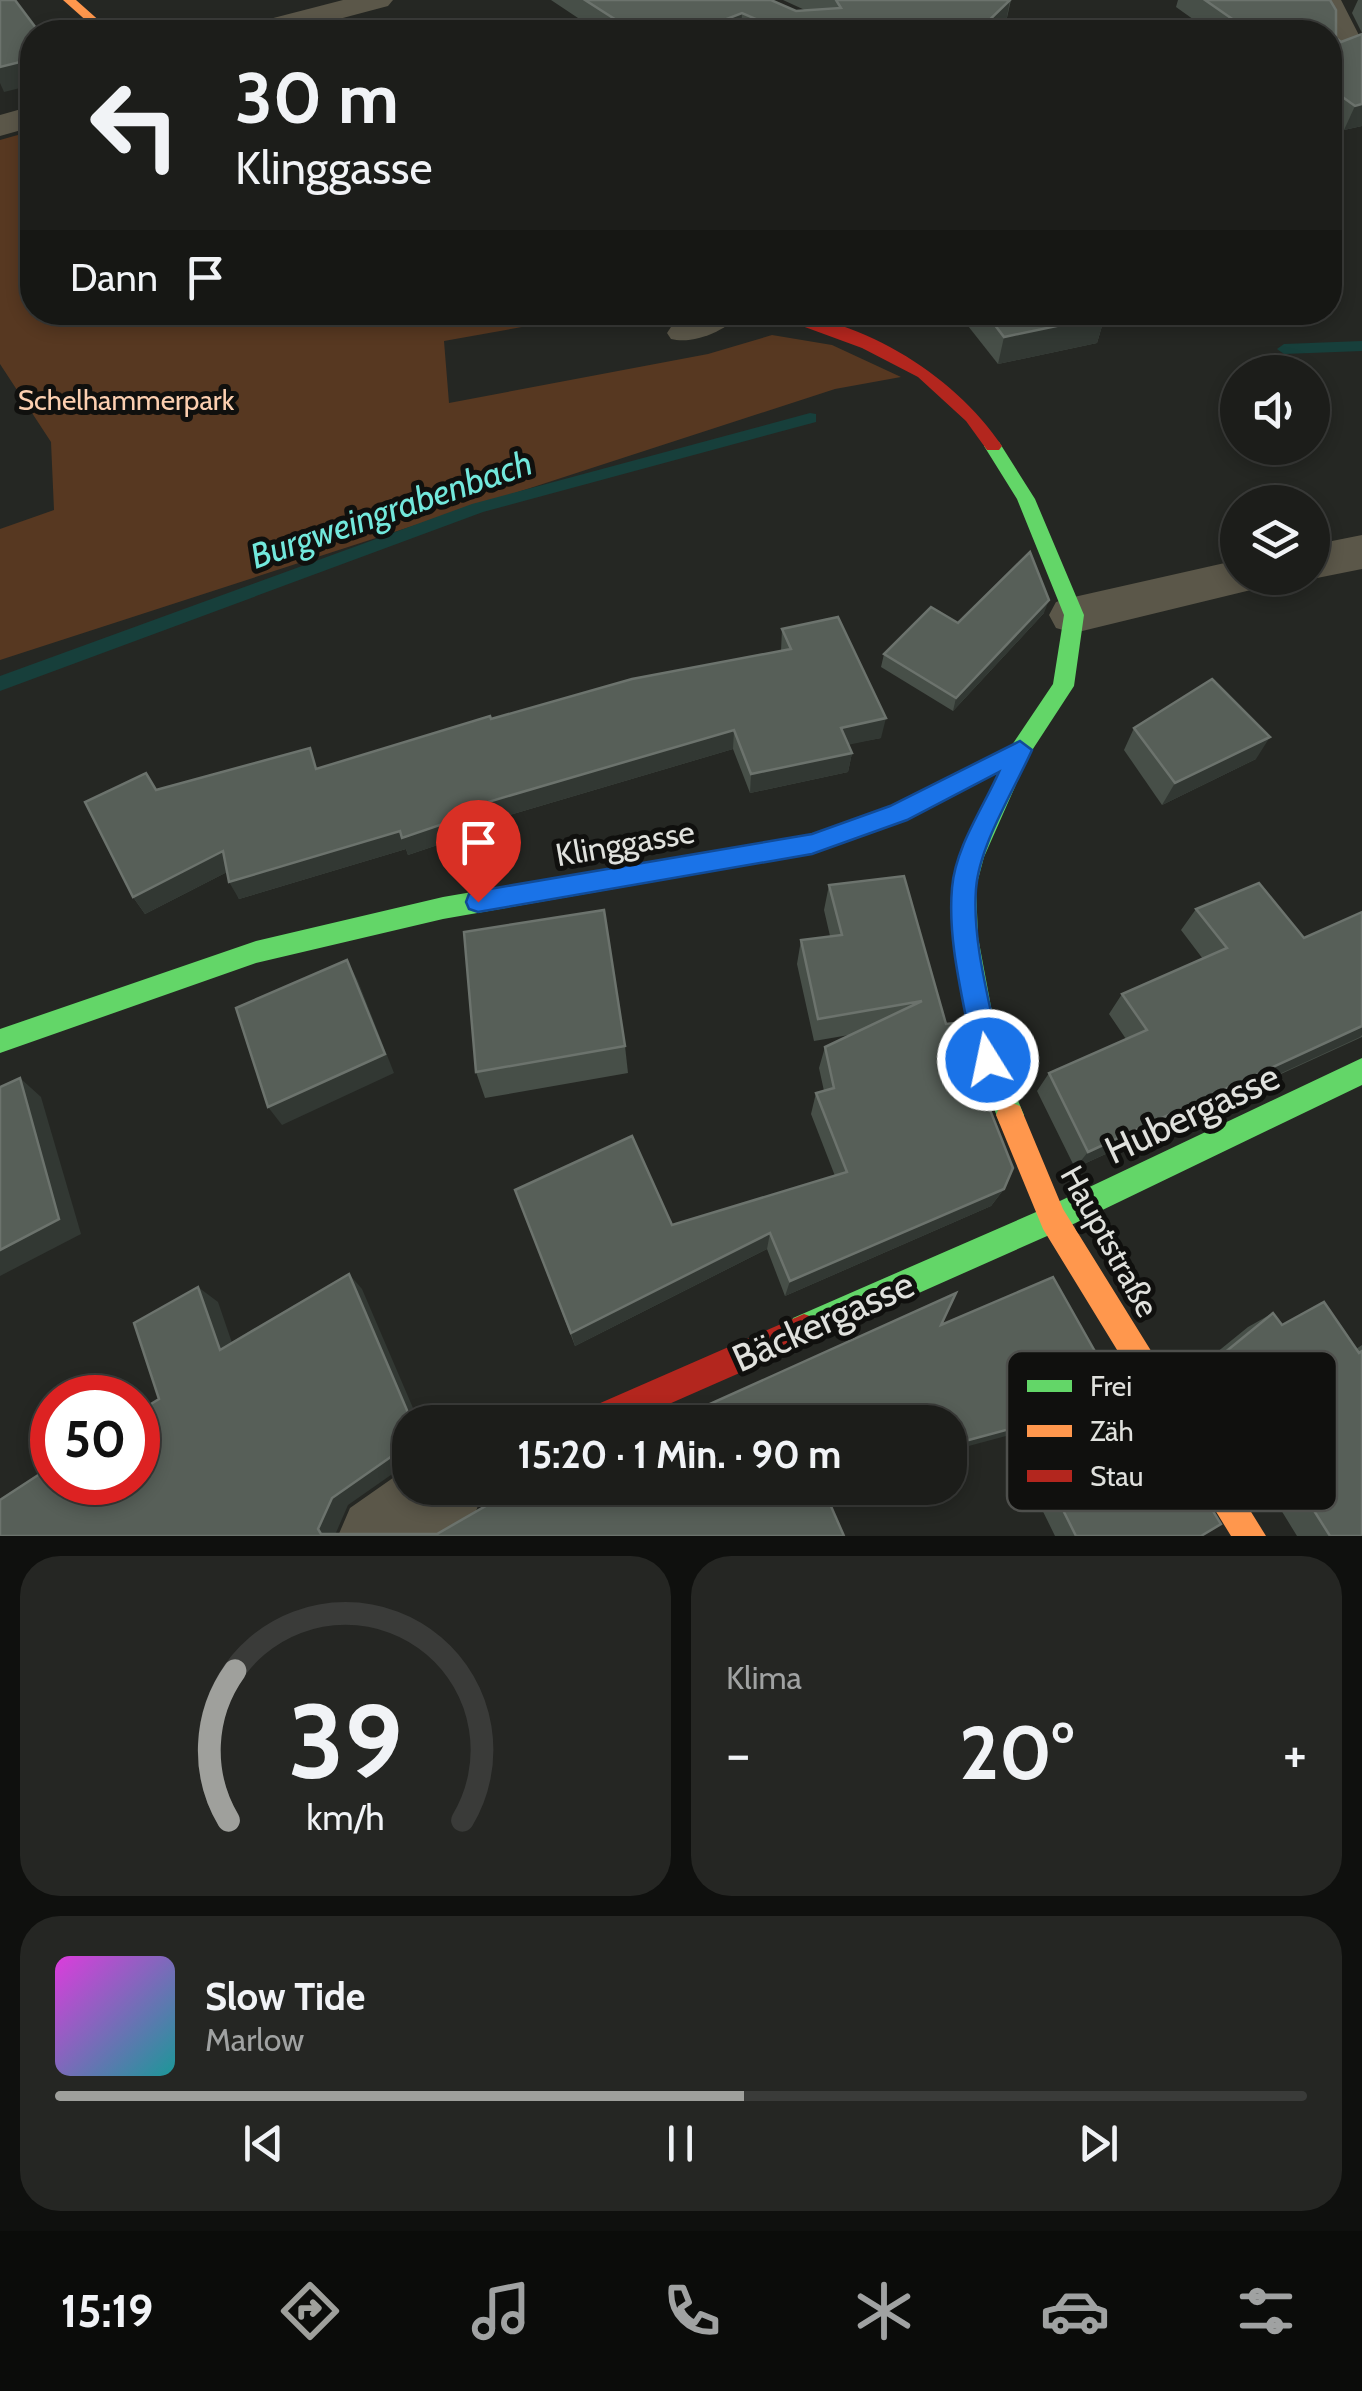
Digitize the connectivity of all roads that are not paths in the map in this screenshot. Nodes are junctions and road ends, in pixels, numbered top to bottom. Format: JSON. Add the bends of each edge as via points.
{"nodes":[{"id":1,"x":69,"y":0,"type":"edge"},
{"id":2,"x":378,"y":0,"type":"edge"},
{"id":3,"x":92,"y":20,"type":"edge"},
{"id":4,"x":303,"y":20,"type":"edge"},
{"id":5,"x":706,"y":325,"type":"edge"},
{"id":6,"x":814,"y":325,"type":"edge"},
{"id":7,"x":681,"y":333,"type":"dead end"},
{"id":8,"x":1362,"y":552,"type":"edge"},
{"id":9,"x":1330,"y":558,"type":"edge"},
{"id":10,"x":1220,"y":581,"type":"edge"},
{"id":11,"x":1074,"y":615,"type":"junction"},
{"id":12,"x":1020,"y":750,"type":"junction"},
{"id":13,"x":0,"y":1041,"type":"edge"},
{"id":14,"x":1362,"y":1071,"type":"edge"},
{"id":15,"x":1053,"y":1219,"type":"junction"},
{"id":16,"x":1135,"y":1351,"type":"edge"},
{"id":17,"x":632,"y":1405,"type":"edge"},
{"id":18,"x":422,"y":1505,"type":"edge"},
{"id":19,"x":1234,"y":1511,"type":"edge"},
{"id":20,"x":378,"y":1536,"type":"edge"},
{"id":21,"x":1250,"y":1536,"type":"edge"}],
"edges":[{"from":1,"to":3,"type":"main road"},
{"from":2,"to":4,"type":"street"},
{"from":5,"to":7,"type":"lane"},
{"from":6,"to":11,"type":"main road","via":[[920,368],[982,428],[1026,499]]},
{"from":8,"to":9,"type":"street"},
{"from":10,"to":11,"type":"street"},
{"from":11,"to":12,"type":"main road","name":"Hauptstraße","via":[[1063,686]]},
{"from":12,"to":13,"type":"main road","name":"Klinggasse","via":[[898,813],[812,844],[443,908],[256,952]]},
{"from":12,"to":15,"type":"main road","name":"Hauptstraße","via":[[972,857],[964,887],[966,936],[988,1060]]},
{"from":14,"to":15,"type":"main road","name":"Hubergasse"},
{"from":15,"to":16,"type":"main road","name":"Hauptstraße"},
{"from":15,"to":17,"type":"main road","name":"Bäckergasse"},
{"from":18,"to":20,"type":"street"},
{"from":19,"to":21,"type":"main road","name":"Hauptstraße"}]}
